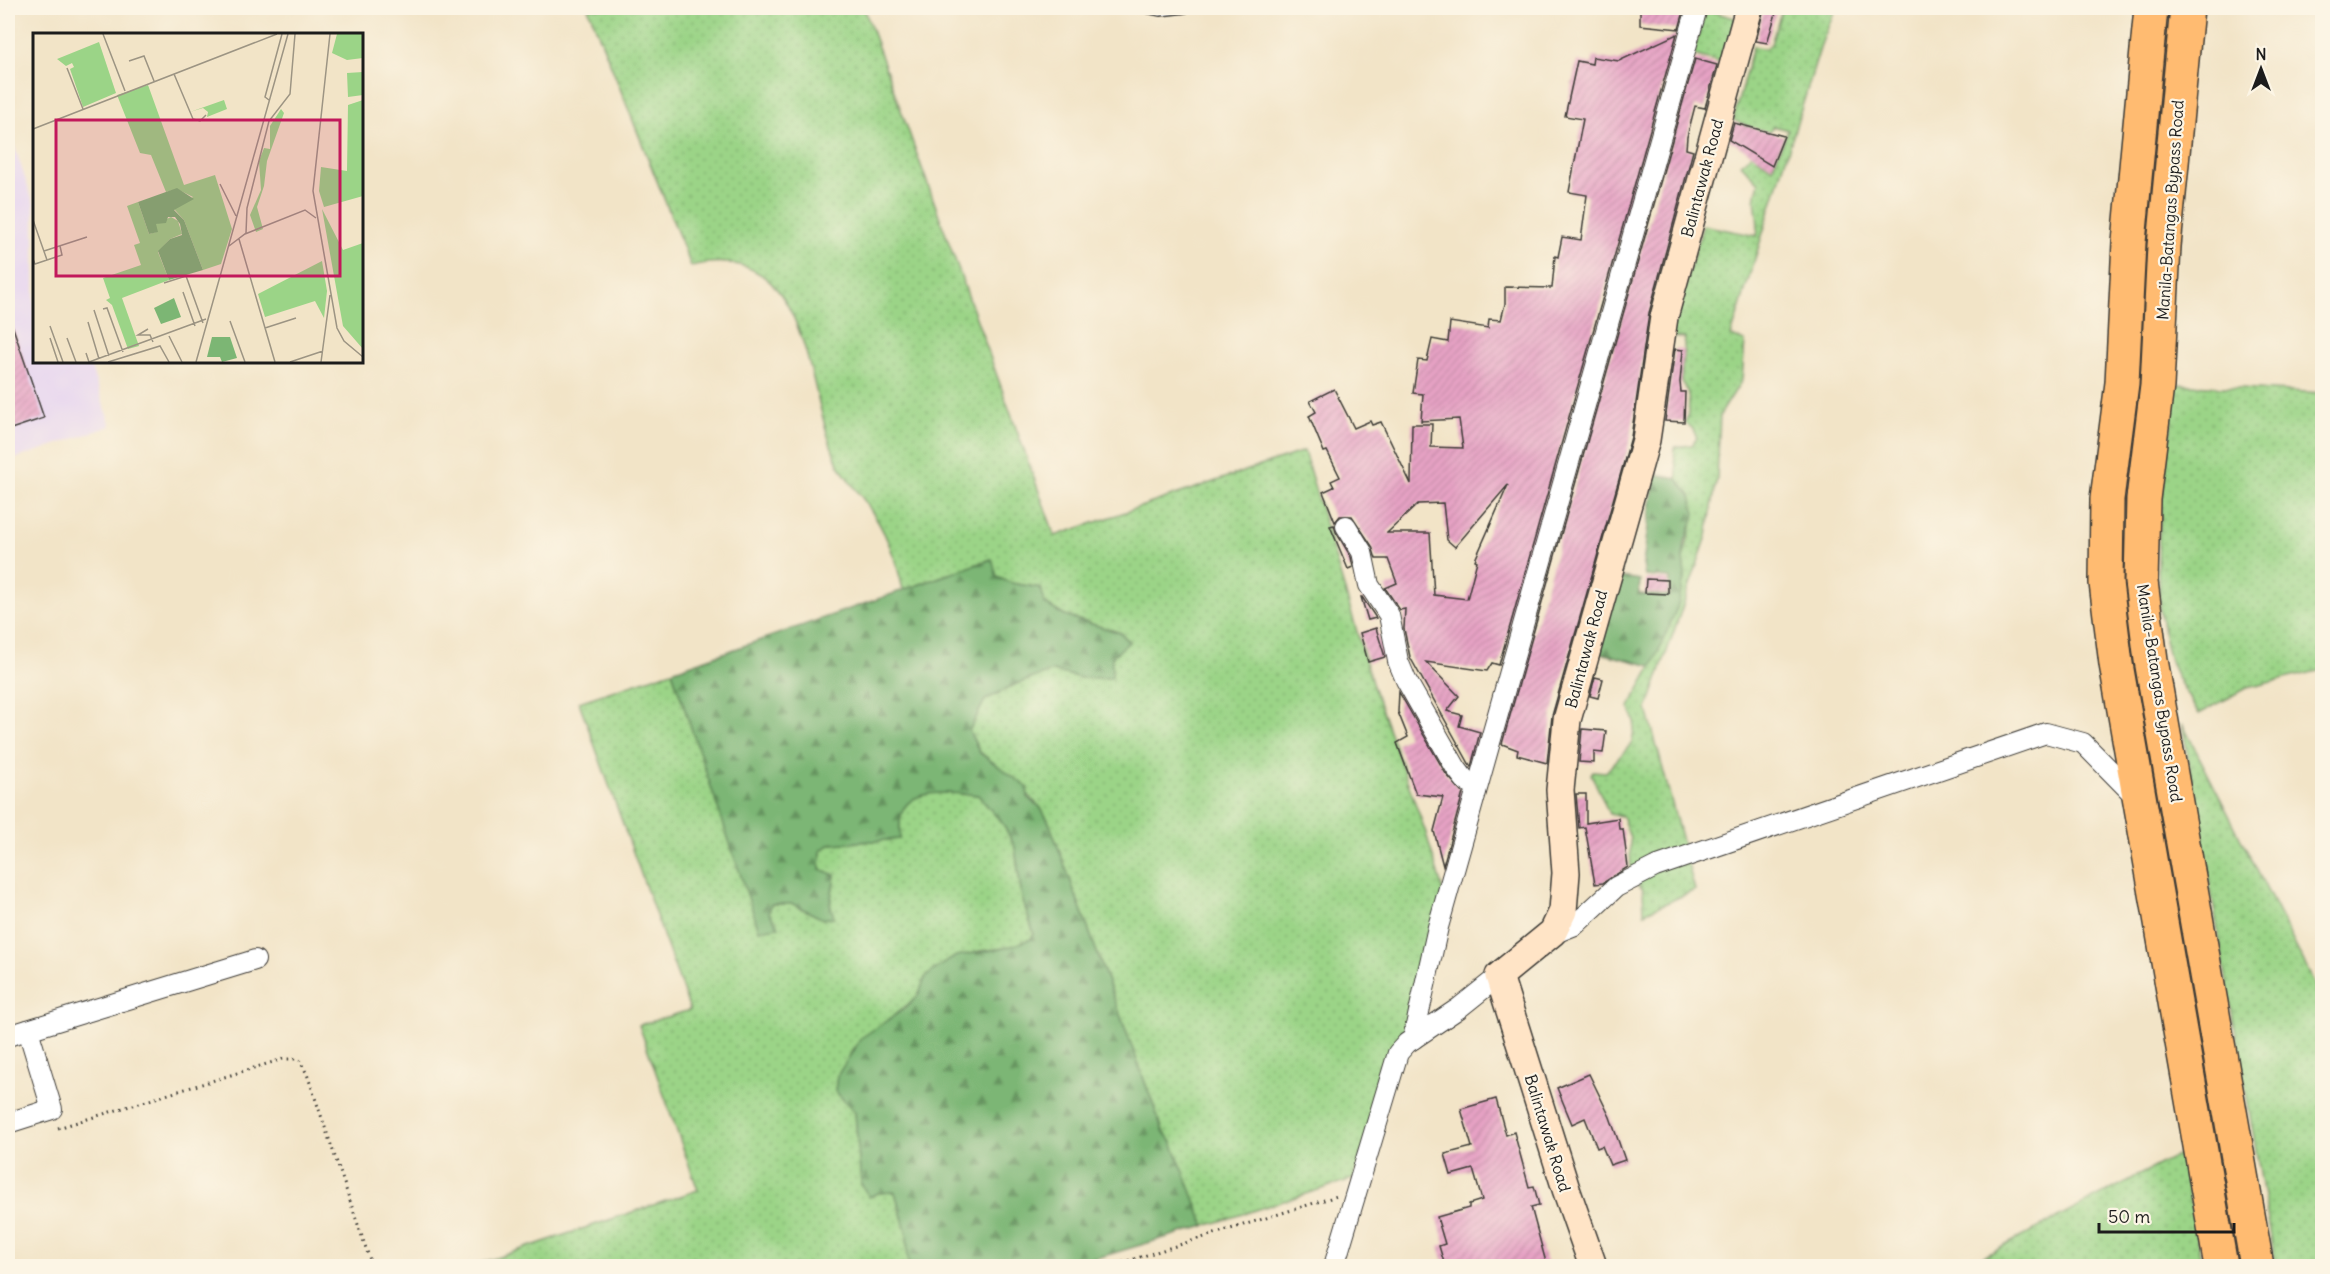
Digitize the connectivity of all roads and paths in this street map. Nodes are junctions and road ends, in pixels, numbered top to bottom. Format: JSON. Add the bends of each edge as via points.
{"nodes":[{"id":1,"x":1146,"y":8,"type":"edge"},
{"id":2,"x":1185,"y":8,"type":"edge"},
{"id":3,"x":1697,"y":8,"type":"edge"},
{"id":4,"x":1749,"y":8,"type":"edge"},
{"id":5,"x":2151,"y":8,"type":"edge"},
{"id":6,"x":2187,"y":8,"type":"edge"},
{"id":7,"x":1346,"y":526,"type":"dead end"},
{"id":8,"x":1477,"y":786,"type":"junction"},
{"id":9,"x":2141,"y":802,"type":"junction"},
{"id":10,"x":2182,"y":830,"type":"junction"},
{"id":11,"x":2147,"y":836,"type":"junction"},
{"id":12,"x":1550,"y":935,"type":"junction"},
{"id":13,"x":255,"y":960,"type":"dead end"},
{"id":14,"x":1499,"y":976,"type":"junction"},
{"id":15,"x":28,"y":1029,"type":"junction"},
{"id":16,"x":8,"y":1036,"type":"edge"},
{"id":17,"x":1413,"y":1038,"type":"junction"},
{"id":18,"x":8,"y":1123,"type":"edge"},
{"id":19,"x":56,"y":1129,"type":"dead end"},
{"id":20,"x":1356,"y":1190,"type":"junction"},
{"id":21,"x":372,"y":1266,"type":"edge"},
{"id":22,"x":1111,"y":1266,"type":"edge"},
{"id":23,"x":1334,"y":1266,"type":"edge"},
{"id":24,"x":1593,"y":1266,"type":"edge"},
{"id":25,"x":2221,"y":1266,"type":"edge"},
{"id":26,"x":2257,"y":1266,"type":"edge"}],
"edges":[{"from":1,"to":2,"type":"lane"},
{"from":3,"to":8,"type":"street"},
{"from":4,"to":12,"type":"street","name":"Balintawak Road","via":[[1664,317],[1646,440],[1570,710],[1560,790],[1565,894],[1559,922]]},
{"from":5,"to":9,"type":"highway","via":[[2106,541],[2111,624]]},
{"from":6,"to":10,"type":"highway","name":"Manila-Batangas Bypass Road","via":[[2141,540],[2145,621]]},
{"from":7,"to":8,"type":"street","via":[[1362,552],[1369,585],[1389,615],[1406,680],[1456,768],[1466,781]]},
{"from":8,"to":17,"type":"street","via":[[1438,927]]},
{"from":9,"to":11,"type":"highway"},
{"from":9,"to":12,"type":"street","via":[[2083,743],[2046,733],[1655,867],[1616,887],[1575,925]]},
{"from":10,"to":11,"type":"highway"},
{"from":10,"to":26,"type":"highway","name":"Manila-Batangas Bypass Road"},
{"from":11,"to":25,"type":"highway"},
{"from":12,"to":14,"type":"street","name":"Balintawak Road"},
{"from":13,"to":15,"type":"street"},
{"from":14,"to":17,"type":"street","via":[[1460,1008]]},
{"from":14,"to":24,"type":"street","name":"Balintawak Road"},
{"from":15,"to":16,"type":"street"},
{"from":15,"to":18,"type":"street","via":[[52,1109]]},
{"from":17,"to":20,"type":"street","via":[[1396,1057]]},
{"from":19,"to":21,"type":"path","via":[[283,1059],[299,1059]]},
{"from":20,"to":22,"type":"path"},
{"from":20,"to":23,"type":"street"}]}
